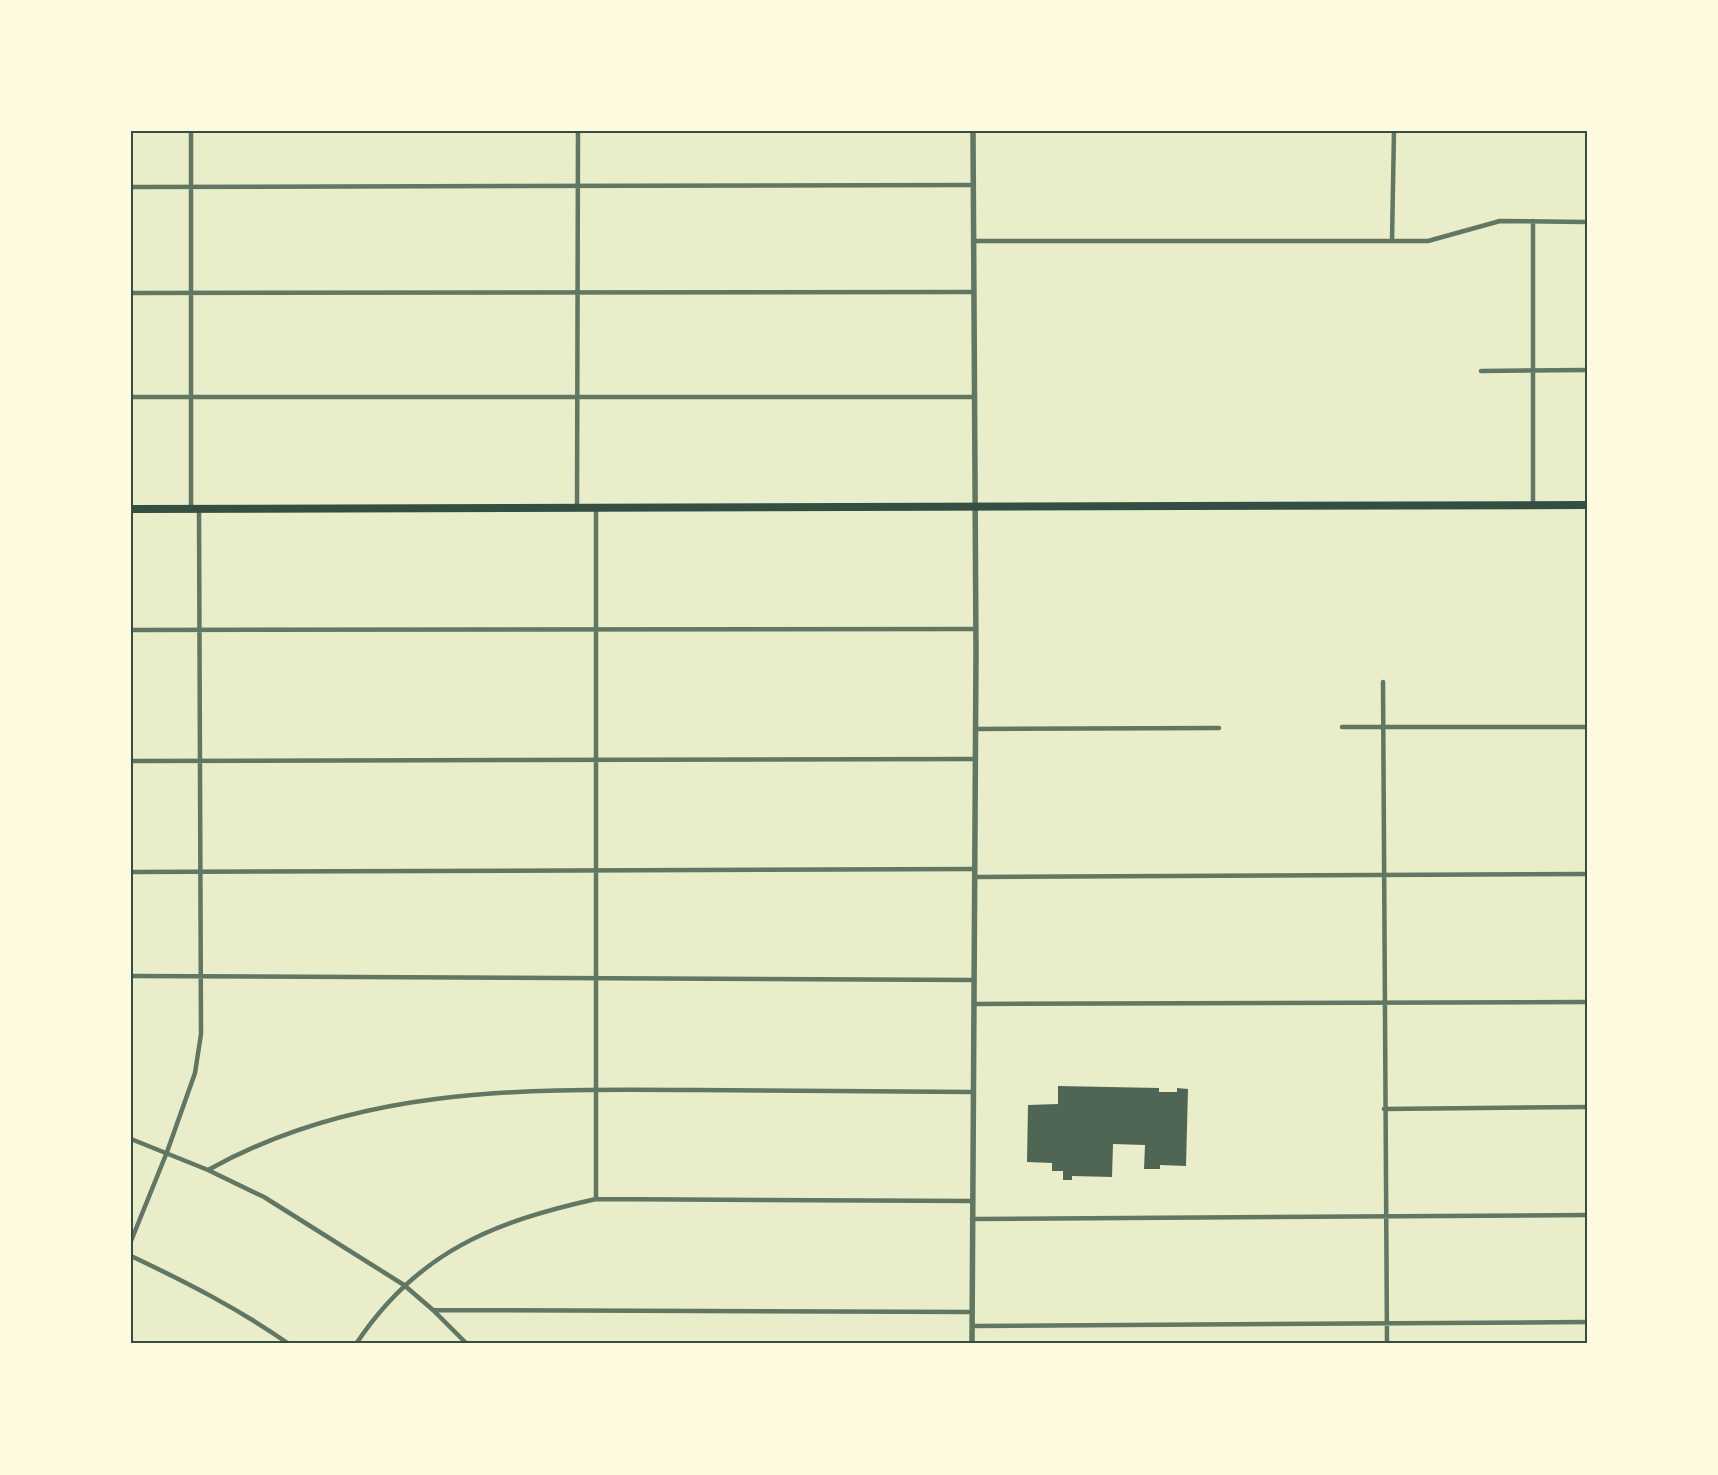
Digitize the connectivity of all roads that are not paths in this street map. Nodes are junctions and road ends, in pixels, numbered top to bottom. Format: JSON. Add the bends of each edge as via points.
{"nodes":[{"id":1,"x":191,"y":131,"type":"edge"},
{"id":2,"x":578,"y":131,"type":"edge"},
{"id":3,"x":973,"y":131,"type":"edge"},
{"id":4,"x":1394,"y":131,"type":"edge"},
{"id":5,"x":973,"y":185,"type":"junction"},
{"id":6,"x":578,"y":186,"type":"junction"},
{"id":7,"x":131,"y":187,"type":"edge"},
{"id":8,"x":190,"y":187,"type":"junction"},
{"id":9,"x":1533,"y":222,"type":"junction"},
{"id":10,"x":1587,"y":222,"type":"edge"},
{"id":11,"x":1392,"y":241,"type":"junction"},
{"id":12,"x":973,"y":242,"type":"junction"},
{"id":13,"x":974,"y":292,"type":"junction"},
{"id":14,"x":131,"y":293,"type":"edge"},
{"id":15,"x":191,"y":293,"type":"junction"},
{"id":16,"x":578,"y":293,"type":"junction"},
{"id":17,"x":1534,"y":370,"type":"junction"},
{"id":18,"x":1587,"y":370,"type":"edge"},
{"id":19,"x":1481,"y":371,"type":"dead end"},
{"id":20,"x":131,"y":397,"type":"edge"},
{"id":21,"x":191,"y":397,"type":"junction"},
{"id":22,"x":576,"y":397,"type":"junction"},
{"id":23,"x":973,"y":397,"type":"junction"},
{"id":24,"x":1533,"y":505,"type":"junction"},
{"id":25,"x":1587,"y":505,"type":"edge"},
{"id":26,"x":973,"y":507,"type":"junction"},
{"id":27,"x":577,"y":508,"type":"junction"},
{"id":28,"x":596,"y":508,"type":"junction"},
{"id":29,"x":131,"y":509,"type":"edge"},
{"id":30,"x":195,"y":509,"type":"junction"},
{"id":31,"x":597,"y":629,"type":"junction"},
{"id":32,"x":975,"y":629,"type":"junction"},
{"id":33,"x":131,"y":630,"type":"edge"},
{"id":34,"x":199,"y":630,"type":"junction"},
{"id":35,"x":1383,"y":682,"type":"dead end"},
{"id":36,"x":1342,"y":727,"type":"dead end"},
{"id":37,"x":1587,"y":727,"type":"edge"},
{"id":38,"x":1219,"y":728,"type":"dead end"},
{"id":39,"x":1384,"y":728,"type":"junction"},
{"id":40,"x":975,"y":729,"type":"junction"},
{"id":41,"x":597,"y":759,"type":"junction"},
{"id":42,"x":974,"y":759,"type":"junction"},
{"id":43,"x":131,"y":761,"type":"edge"},
{"id":44,"x":201,"y":761,"type":"junction"},
{"id":45,"x":975,"y":869,"type":"junction"},
{"id":46,"x":597,"y":870,"type":"junction"},
{"id":47,"x":131,"y":872,"type":"edge"},
{"id":48,"x":201,"y":872,"type":"junction"},
{"id":49,"x":1384,"y":874,"type":"junction"},
{"id":50,"x":1587,"y":874,"type":"edge"},
{"id":51,"x":975,"y":877,"type":"junction"},
{"id":52,"x":131,"y":976,"type":"edge"},
{"id":53,"x":201,"y":976,"type":"junction"},
{"id":54,"x":596,"y":979,"type":"junction"},
{"id":55,"x":974,"y":980,"type":"junction"},
{"id":56,"x":1587,"y":1002,"type":"edge"},
{"id":57,"x":974,"y":1004,"type":"junction"},
{"id":58,"x":1384,"y":1004,"type":"junction"},
{"id":59,"x":596,"y":1089,"type":"junction"},
{"id":60,"x":972,"y":1092,"type":"junction"},
{"id":61,"x":1587,"y":1107,"type":"edge"},
{"id":62,"x":1384,"y":1108,"type":"junction"},
{"id":63,"x":131,"y":1140,"type":"edge"},
{"id":64,"x":168,"y":1152,"type":"junction"},
{"id":65,"x":208,"y":1170,"type":"junction"},
{"id":66,"x":596,"y":1199,"type":"junction"},
{"id":67,"x":972,"y":1201,"type":"junction"},
{"id":68,"x":1587,"y":1214,"type":"edge"},
{"id":69,"x":1387,"y":1216,"type":"junction"},
{"id":70,"x":972,"y":1219,"type":"junction"},
{"id":71,"x":131,"y":1241,"type":"edge"},
{"id":72,"x":131,"y":1256,"type":"edge"},
{"id":73,"x":404,"y":1285,"type":"junction"},
{"id":74,"x":433,"y":1310,"type":"junction"},
{"id":75,"x":972,"y":1312,"type":"junction"},
{"id":76,"x":1587,"y":1322,"type":"edge"},
{"id":77,"x":1387,"y":1323,"type":"junction"},
{"id":78,"x":972,"y":1326,"type":"junction"},
{"id":79,"x":290,"y":1344,"type":"edge"},
{"id":80,"x":356,"y":1344,"type":"edge"},
{"id":81,"x":467,"y":1344,"type":"edge"},
{"id":82,"x":972,"y":1344,"type":"edge"},
{"id":83,"x":1387,"y":1344,"type":"edge"}],
"edges":[{"from":1,"to":8,"type":"street"},
{"from":2,"to":6,"type":"street"},
{"from":3,"to":5,"type":"street"},
{"from":4,"to":11,"type":"street"},
{"from":5,"to":6,"type":"street"},
{"from":5,"to":12,"type":"street"},
{"from":6,"to":8,"type":"street"},
{"from":6,"to":16,"type":"street"},
{"from":7,"to":8,"type":"street"},
{"from":8,"to":15,"type":"street"},
{"from":9,"to":10,"type":"street"},
{"from":9,"to":11,"type":"street","via":[[1500,222],[1428,241]]},
{"from":9,"to":17,"type":"street"},
{"from":11,"to":12,"type":"street"},
{"from":12,"to":13,"type":"street"},
{"from":13,"to":16,"type":"street"},
{"from":13,"to":23,"type":"street"},
{"from":14,"to":15,"type":"street"},
{"from":15,"to":16,"type":"street"},
{"from":15,"to":21,"type":"street"},
{"from":16,"to":22,"type":"street"},
{"from":17,"to":18,"type":"street"},
{"from":17,"to":19,"type":"street"},
{"from":17,"to":24,"type":"street"},
{"from":20,"to":21,"type":"street"},
{"from":21,"to":22,"type":"street"},
{"from":21,"to":30,"type":"street"},
{"from":22,"to":23,"type":"street"},
{"from":22,"to":27,"type":"street"},
{"from":23,"to":26,"type":"street"},
{"from":24,"to":25,"type":"main road"},
{"from":24,"to":26,"type":"main road"},
{"from":26,"to":28,"type":"main road"},
{"from":26,"to":32,"type":"street"},
{"from":27,"to":28,"type":"main road"},
{"from":27,"to":30,"type":"main road"},
{"from":28,"to":31,"type":"street"},
{"from":29,"to":30,"type":"main road"},
{"from":30,"to":34,"type":"street"},
{"from":31,"to":32,"type":"street"},
{"from":31,"to":34,"type":"street"},
{"from":31,"to":41,"type":"street"},
{"from":32,"to":40,"type":"street"},
{"from":33,"to":34,"type":"street"},
{"from":34,"to":44,"type":"street"},
{"from":35,"to":39,"type":"street"},
{"from":36,"to":39,"type":"street"},
{"from":37,"to":39,"type":"street"},
{"from":38,"to":40,"type":"street"},
{"from":39,"to":49,"type":"street"},
{"from":40,"to":42,"type":"street"},
{"from":41,"to":42,"type":"street"},
{"from":41,"to":44,"type":"street"},
{"from":41,"to":46,"type":"street"},
{"from":42,"to":45,"type":"street"},
{"from":43,"to":44,"type":"street"},
{"from":44,"to":48,"type":"street"},
{"from":45,"to":46,"type":"street"},
{"from":45,"to":51,"type":"street"},
{"from":46,"to":48,"type":"street"},
{"from":46,"to":54,"type":"street"},
{"from":47,"to":48,"type":"street"},
{"from":48,"to":53,"type":"street"},
{"from":49,"to":50,"type":"street"},
{"from":49,"to":51,"type":"street"},
{"from":49,"to":58,"type":"street"},
{"from":51,"to":55,"type":"street"},
{"from":52,"to":53,"type":"street"},
{"from":53,"to":54,"type":"street"},
{"from":53,"to":64,"type":"street","via":[[200,1034],[195,1073]]},
{"from":54,"to":55,"type":"street"},
{"from":54,"to":59,"type":"street"},
{"from":55,"to":57,"type":"street"},
{"from":56,"to":58,"type":"street"},
{"from":57,"to":58,"type":"street"},
{"from":57,"to":60,"type":"street"},
{"from":58,"to":62,"type":"street"},
{"from":59,"to":60,"type":"street"},
{"from":59,"to":65,"type":"street","via":[[488,1092],[416,1100],[286,1133],[239,1152]]},
{"from":59,"to":66,"type":"street"},
{"from":60,"to":67,"type":"street"},
{"from":61,"to":62,"type":"street"},
{"from":62,"to":69,"type":"street"},
{"from":63,"to":64,"type":"street"},
{"from":64,"to":65,"type":"street"},
{"from":64,"to":71,"type":"street"},
{"from":65,"to":73,"type":"street","via":[[264,1196]]},
{"from":66,"to":67,"type":"street"},
{"from":66,"to":73,"type":"street","via":[[546,1210],[485,1232],[438,1257]]},
{"from":67,"to":70,"type":"street"},
{"from":68,"to":69,"type":"street"},
{"from":69,"to":70,"type":"street"},
{"from":69,"to":77,"type":"street"},
{"from":70,"to":75,"type":"street"},
{"from":72,"to":79,"type":"street","via":[[242,1313]]},
{"from":73,"to":74,"type":"street"},
{"from":73,"to":80,"type":"street"},
{"from":74,"to":75,"type":"street"},
{"from":74,"to":81,"type":"street"},
{"from":75,"to":78,"type":"street"},
{"from":76,"to":77,"type":"street"},
{"from":77,"to":78,"type":"street"},
{"from":77,"to":83,"type":"street"},
{"from":78,"to":82,"type":"street"}]}
